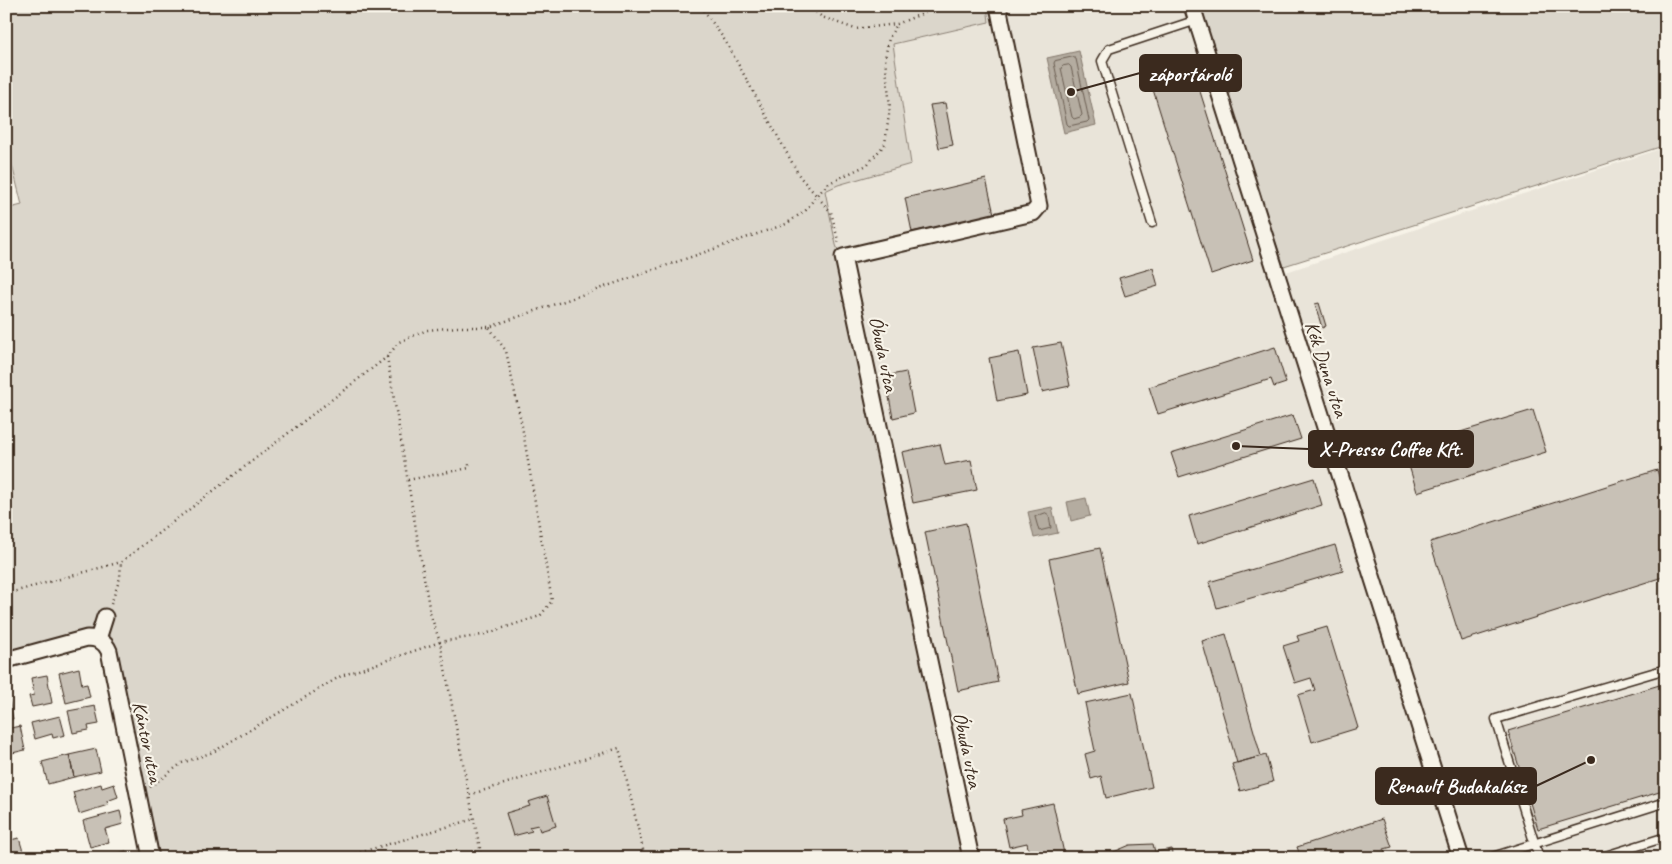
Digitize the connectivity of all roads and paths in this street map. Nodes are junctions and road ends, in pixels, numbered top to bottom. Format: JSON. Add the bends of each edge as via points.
{"nodes":[{"id":1,"x":701,"y":6,"type":"edge"},
{"id":2,"x":808,"y":6,"type":"edge"},
{"id":3,"x":941,"y":6,"type":"edge"},
{"id":4,"x":998,"y":6,"type":"edge"},
{"id":5,"x":1195,"y":13,"type":"edge"},
{"id":6,"x":897,"y":24,"type":"junction"},
{"id":7,"x":816,"y":195,"type":"junction"},
{"id":8,"x":1152,"y":222,"type":"dead end"},
{"id":9,"x":843,"y":257,"type":"junction"},
{"id":10,"x":489,"y":328,"type":"junction"},
{"id":11,"x":387,"y":357,"type":"junction"},
{"id":12,"x":469,"y":462,"type":"dead end"},
{"id":13,"x":408,"y":480,"type":"junction"},
{"id":14,"x":121,"y":562,"type":"junction"},
{"id":15,"x":6,"y":594,"type":"edge"},
{"id":16,"x":105,"y":617,"type":"joint"},
{"id":17,"x":98,"y":639,"type":"junction"},
{"id":18,"x":440,"y":642,"type":"junction"},
{"id":19,"x":6,"y":660,"type":"edge"},
{"id":20,"x":1666,"y":669,"type":"edge"},
{"id":21,"x":138,"y":795,"type":"junction"},
{"id":22,"x":470,"y":795,"type":"junction"},
{"id":23,"x":1666,"y":802,"type":"edge"},
{"id":24,"x":474,"y":818,"type":"junction"},
{"id":25,"x":1666,"y":837,"type":"edge"},
{"id":26,"x":1534,"y":843,"type":"junction"},
{"id":27,"x":151,"y":858,"type":"edge"},
{"id":28,"x":341,"y":858,"type":"edge"},
{"id":29,"x":482,"y":858,"type":"edge"},
{"id":30,"x":646,"y":858,"type":"edge"},
{"id":31,"x":971,"y":858,"type":"edge"},
{"id":32,"x":1461,"y":858,"type":"edge"},
{"id":33,"x":1489,"y":858,"type":"edge"},
{"id":34,"x":1539,"y":858,"type":"edge"},
{"id":35,"x":1599,"y":858,"type":"edge"}],
"edges":[{"from":1,"to":7,"type":"path","via":[[726,42],[800,177]]},
{"from":2,"to":6,"type":"path","via":[[822,17],[855,29]]},
{"from":3,"to":6,"type":"path"},
{"from":4,"to":9,"type":"street","via":[[1039,206],[1033,213]]},
{"from":5,"to":8,"type":"lane","via":[[1108,49],[1102,61]]},
{"from":5,"to":32,"type":"street","name":"Kék Duna utca"},
{"from":6,"to":7,"type":"path","via":[[889,38],[885,58],[890,107],[885,144],[867,165],[829,182]]},
{"from":7,"to":9,"type":"path","via":[[830,212]]},
{"from":7,"to":10,"type":"path","via":[[806,210],[786,224]]},
{"from":9,"to":31,"type":"street","name":"Óbuda utca"},
{"from":10,"to":11,"type":"path","via":[[427,330],[399,342]]},
{"from":10,"to":18,"type":"path","via":[[506,351],[552,601],[540,616],[482,634]]},
{"from":11,"to":13,"type":"path"},
{"from":11,"to":14,"type":"path"},
{"from":12,"to":13,"type":"path","via":[[470,468]]},
{"from":13,"to":18,"type":"path","via":[[430,613]]},
{"from":14,"to":15,"type":"path"},
{"from":14,"to":16,"type":"path","via":[[120,578]]},
{"from":16,"to":17,"type":"street"},
{"from":17,"to":19,"type":"street","via":[[87,638]]},
{"from":17,"to":21,"type":"street","name":"Kántor utca","via":[[109,651]]},
{"from":18,"to":21,"type":"path","via":[[341,676],[213,752],[182,763]]},
{"from":18,"to":22,"type":"path"},
{"from":20,"to":26,"type":"lane","via":[[1496,719]]},
{"from":21,"to":27,"type":"street","name":"Kántor utca"},
{"from":22,"to":24,"type":"path"},
{"from":22,"to":30,"type":"path","via":[[619,748]]},
{"from":23,"to":26,"type":"lane"},
{"from":24,"to":28,"type":"path"},
{"from":24,"to":29,"type":"path"},
{"from":25,"to":35,"type":"lane"},
{"from":26,"to":33,"type":"lane"},
{"from":26,"to":34,"type":"lane"}]}
